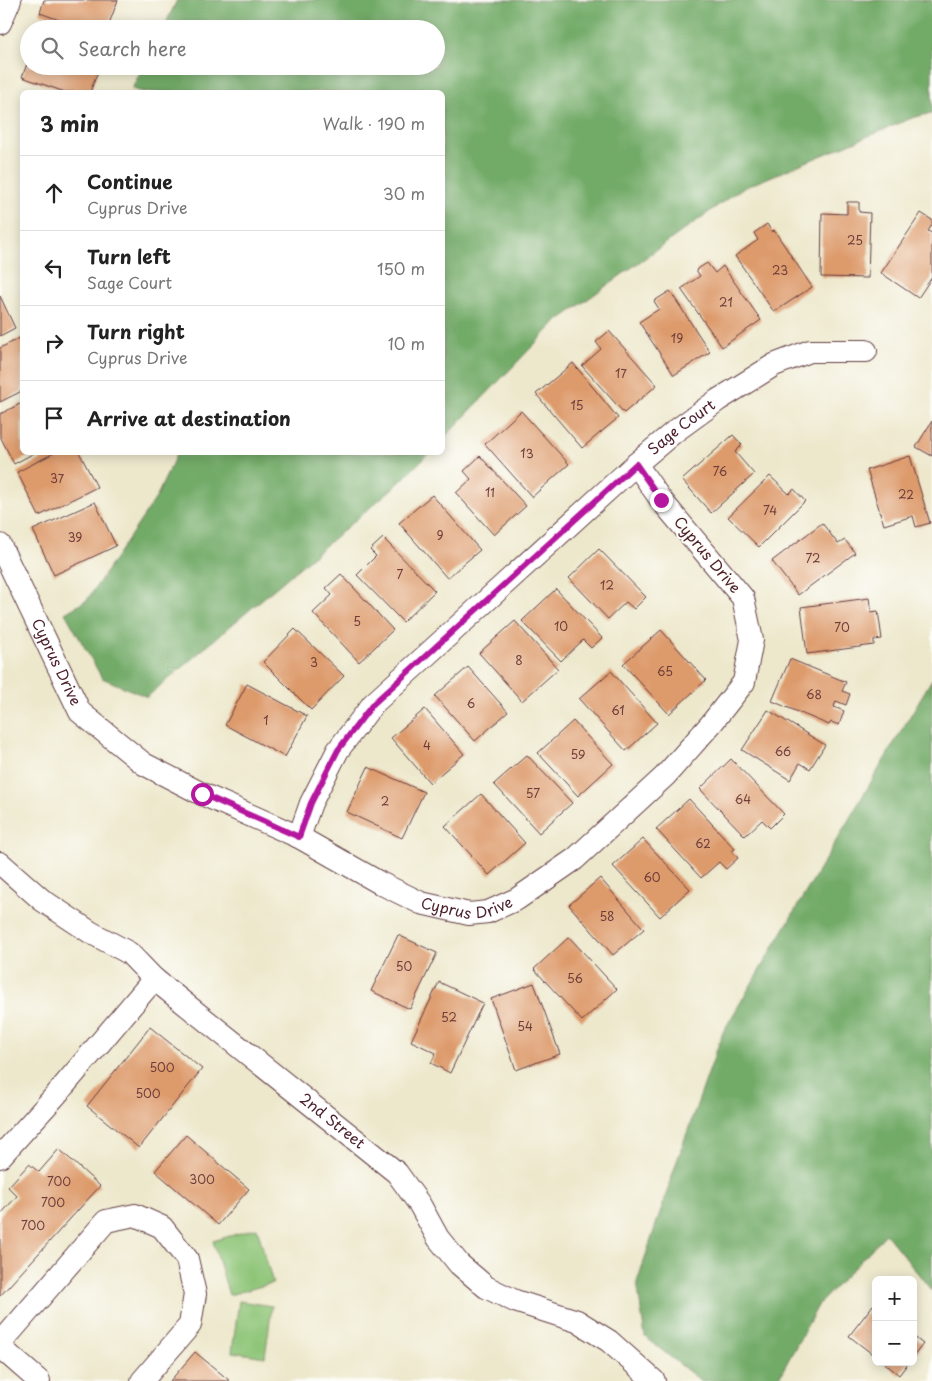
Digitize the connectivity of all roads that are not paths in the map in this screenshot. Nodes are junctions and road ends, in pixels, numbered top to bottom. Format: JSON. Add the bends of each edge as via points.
{"nodes":[{"id":1,"x":9,"y":0,"type":"edge"},
{"id":2,"x":0,"y":23,"type":"edge"},
{"id":3,"x":866,"y":350,"type":"dead end"},
{"id":4,"x":636,"y":464,"type":"junction"},
{"id":5,"x":0,"y":545,"type":"edge"},
{"id":6,"x":299,"y":837,"type":"junction"},
{"id":7,"x":0,"y":862,"type":"edge"},
{"id":8,"x":154,"y":978,"type":"junction"},
{"id":9,"x":0,"y":1157,"type":"edge"},
{"id":10,"x":0,"y":1345,"type":"edge"},
{"id":11,"x":39,"y":1381,"type":"edge"},
{"id":12,"x":142,"y":1381,"type":"edge"},
{"id":13,"x":654,"y":1381,"type":"edge"}],
"edges":[{"from":1,"to":2,"type":"street"},
{"from":3,"to":4,"type":"street","name":"Sage Court","via":[[810,350],[774,365],[718,400]]},
{"from":4,"to":6,"type":"street","name":"Sage Court","via":[[373,704],[338,750],[311,803]]},
{"from":4,"to":6,"type":"street","name":"Cyprus Drive","via":[[661,500],[743,598],[752,640],[744,682],[705,732],[665,776],[575,859],[517,899],[488,912],[469,914],[421,903]]},
{"from":5,"to":6,"type":"street","name":"Cyprus Drive","via":[[80,712],[144,764]]},
{"from":7,"to":8,"type":"street","name":"2nd Street","via":[[42,900],[129,953]]},
{"from":8,"to":9,"type":"street"},
{"from":8,"to":13,"type":"street","name":"2nd Street","via":[[397,1173],[438,1238],[459,1264],[486,1287],[515,1301],[577,1321],[609,1341]]},
{"from":10,"to":11,"type":"street"},
{"from":10,"to":12,"type":"street","via":[[106,1222],[135,1215],[162,1227],[187,1259],[195,1294],[190,1324]]}]}
